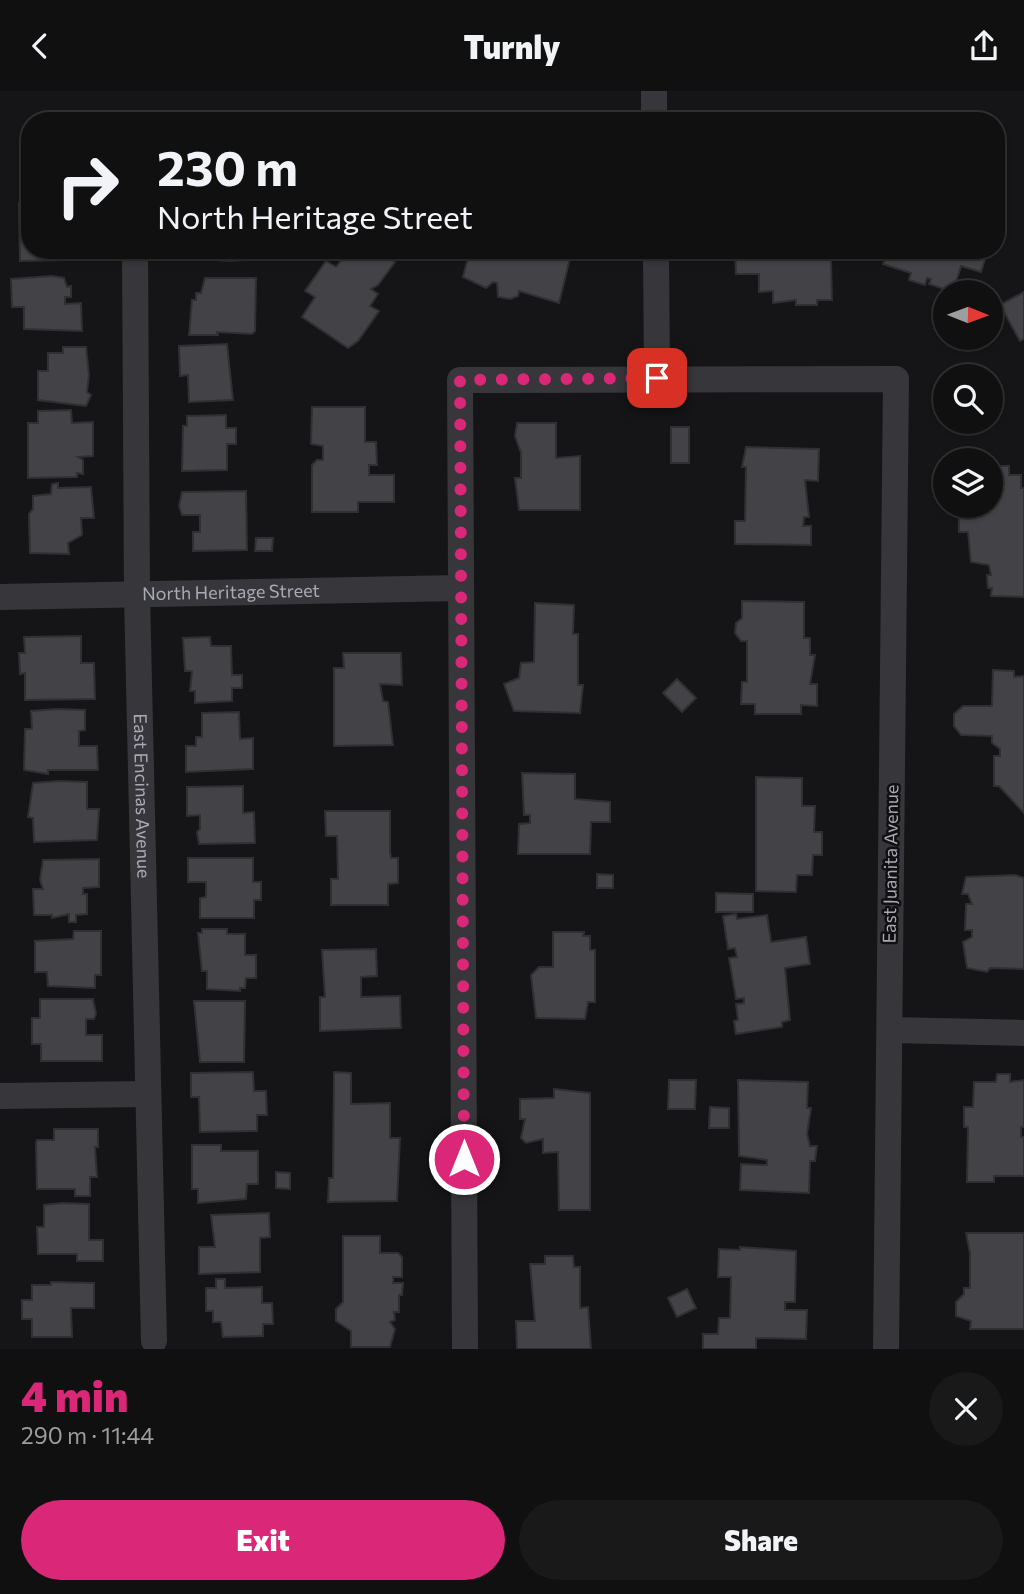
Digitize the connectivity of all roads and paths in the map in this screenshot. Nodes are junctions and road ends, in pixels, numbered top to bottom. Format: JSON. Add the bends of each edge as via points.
{"nodes":[{"id":1,"x":653,"y":91,"type":"edge"},
{"id":2,"x":654,"y":112,"type":"edge"},
{"id":3,"x":135,"y":259,"type":"edge"},
{"id":4,"x":656,"y":259,"type":"edge"},
{"id":5,"x":657,"y":378,"type":"junction"},
{"id":6,"x":460,"y":587,"type":"junction"},
{"id":7,"x":137,"y":594,"type":"junction"},
{"id":8,"x":0,"y":597,"type":"edge"},
{"id":9,"x":890,"y":1030,"type":"junction"},
{"id":10,"x":1024,"y":1033,"type":"edge"},
{"id":11,"x":146,"y":1094,"type":"junction"},
{"id":12,"x":0,"y":1096,"type":"edge"},
{"id":13,"x":154,"y":1341,"type":"dead end"},
{"id":14,"x":465,"y":1349,"type":"edge"},
{"id":15,"x":886,"y":1349,"type":"edge"}],
"edges":[{"from":1,"to":2,"type":"street"},
{"from":3,"to":7,"type":"street","name":"East Encinas Avenue"},
{"from":4,"to":5,"type":"street"},
{"from":5,"to":6,"type":"street","via":[[460,380]]},
{"from":5,"to":9,"type":"street","name":"East Juanita Avenue","via":[[896,379]]},
{"from":6,"to":7,"type":"street","name":"North Heritage Street"},
{"from":6,"to":14,"type":"street"},
{"from":7,"to":8,"type":"street","name":"North Heritage Street"},
{"from":7,"to":11,"type":"street","name":"East Encinas Avenue"},
{"from":9,"to":10,"type":"street"},
{"from":9,"to":15,"type":"street","name":"East Juanita Avenue"},
{"from":11,"to":12,"type":"street"},
{"from":11,"to":13,"type":"street","name":"East Encinas Avenue"}]}
